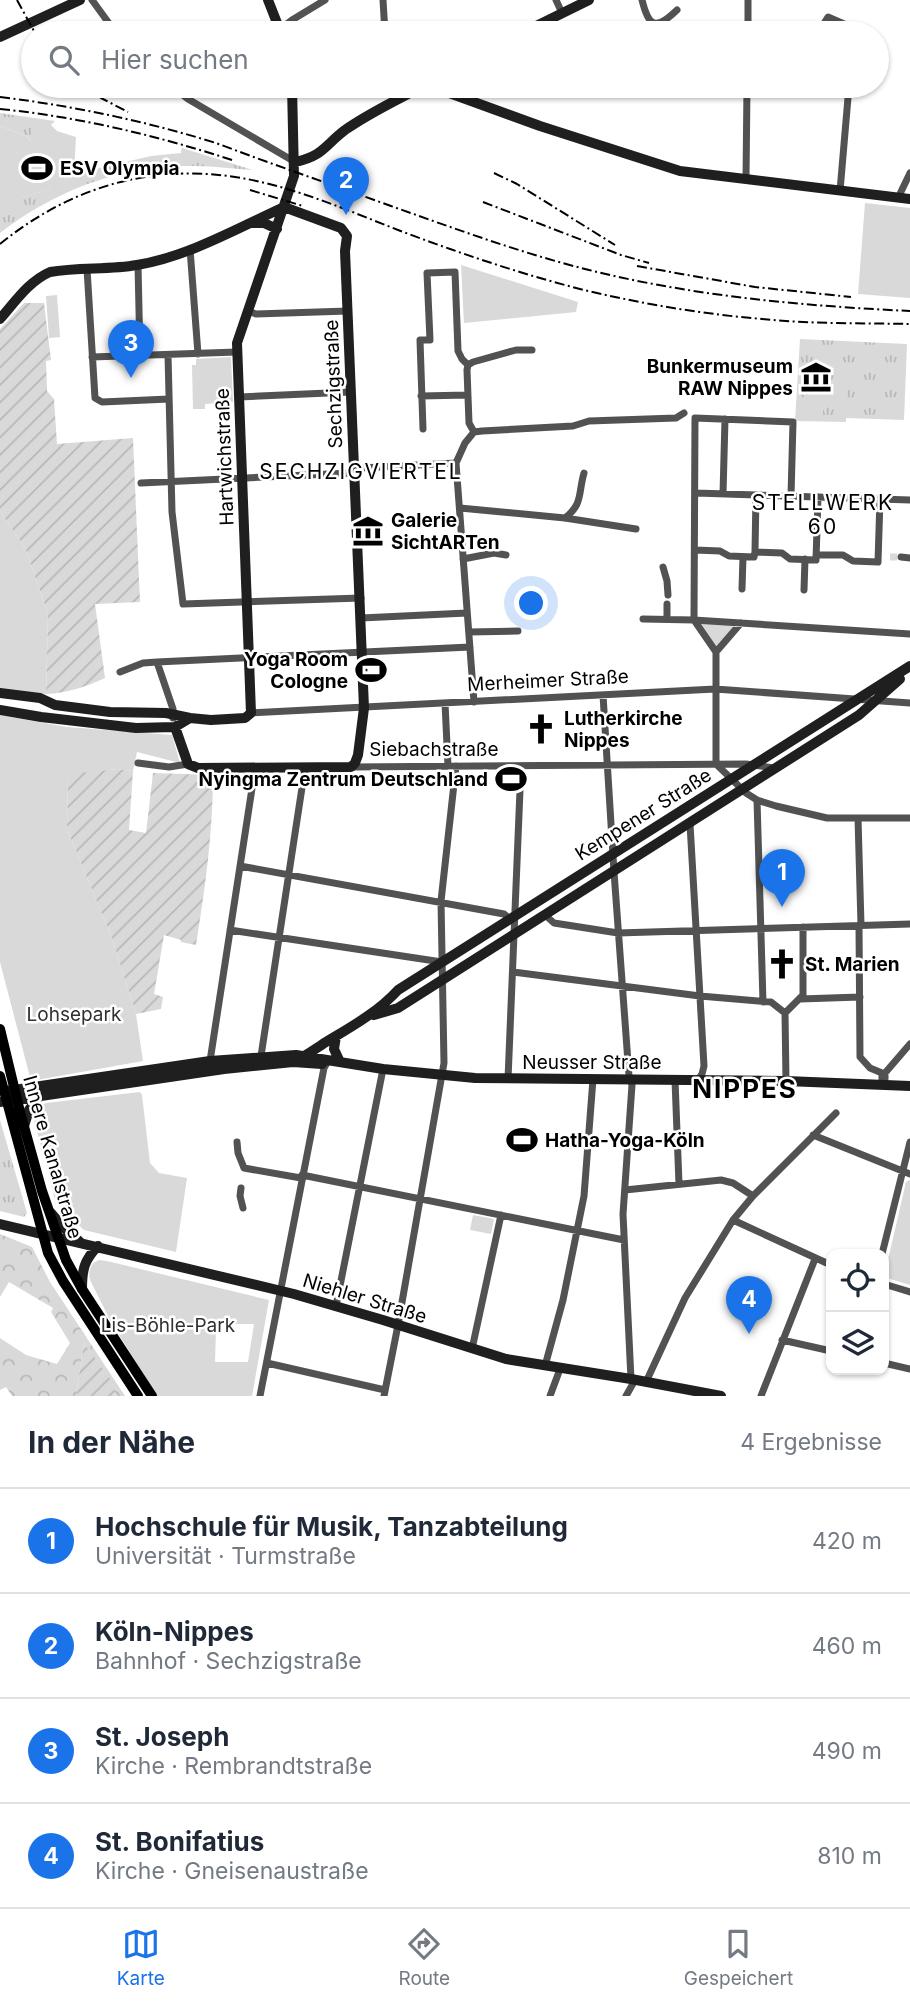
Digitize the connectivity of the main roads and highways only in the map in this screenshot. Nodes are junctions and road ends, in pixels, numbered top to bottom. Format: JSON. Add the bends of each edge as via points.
{"nodes":[{"id":1,"x":0,"y":1029,"type":"edge"},
{"id":2,"x":0,"y":1076,"type":"edge"},
{"id":3,"x":7,"y":1096,"type":"edge"},
{"id":4,"x":138,"y":1396,"type":"edge"},
{"id":5,"x":152,"y":1396,"type":"edge"}],
"edges":[{"from":1,"to":3,"type":"main road","name":"Innere Kanalstraße"},
{"from":2,"to":3,"type":"main road","name":"Innere Kanalstraße"},
{"from":3,"to":4,"type":"main road","name":"Innere Kanalstraße","via":[[48,1253]]},
{"from":3,"to":5,"type":"main road","name":"Innere Kanalstraße","via":[[24,1126],[66,1259]]}]}
